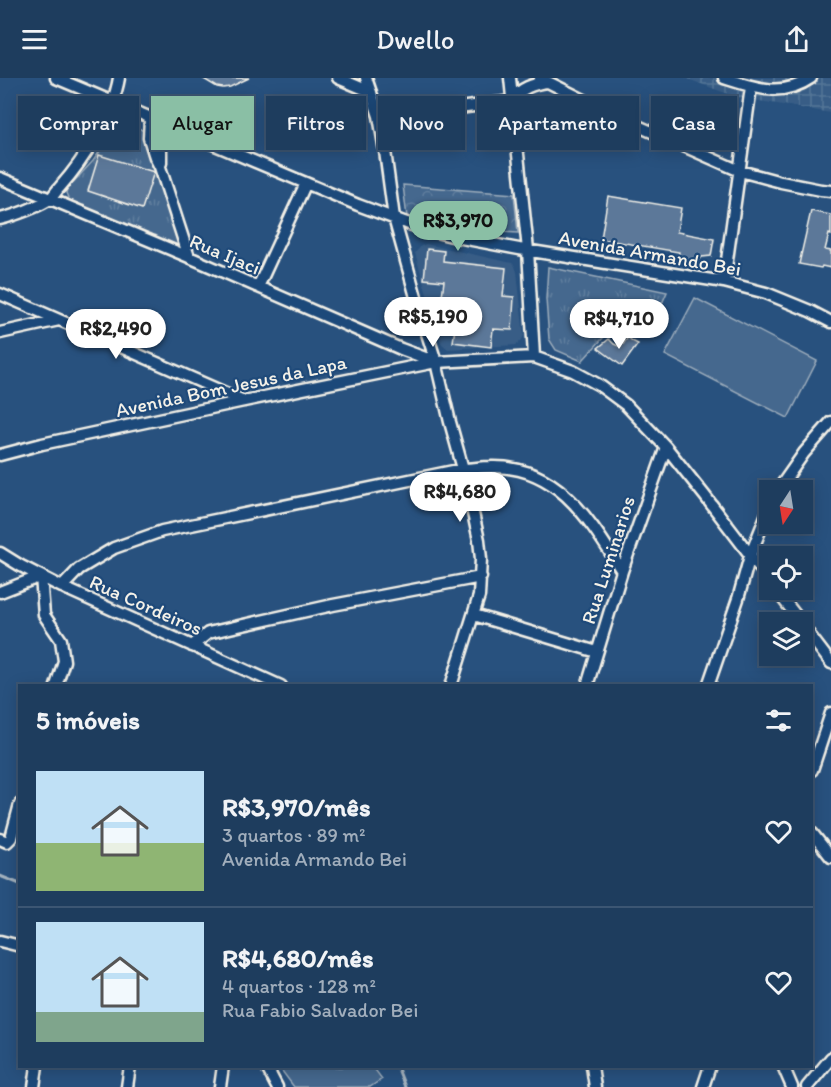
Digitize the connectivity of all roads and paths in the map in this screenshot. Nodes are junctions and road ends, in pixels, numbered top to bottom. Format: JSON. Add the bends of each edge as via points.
{"nodes":[{"id":1,"x":56,"y":78,"type":"edge"},
{"id":2,"x":119,"y":78,"type":"edge"},
{"id":3,"x":338,"y":78,"type":"edge"},
{"id":4,"x":366,"y":78,"type":"edge"},
{"id":5,"x":510,"y":78,"type":"edge"},
{"id":6,"x":724,"y":78,"type":"edge"},
{"id":7,"x":811,"y":78,"type":"edge"},
{"id":8,"x":543,"y":80,"type":"edge"},
{"id":9,"x":751,"y":87,"type":"junction"},
{"id":10,"x":371,"y":92,"type":"junction"},
{"id":11,"x":99,"y":96,"type":"edge"},
{"id":12,"x":114,"y":96,"type":"edge"},
{"id":13,"x":512,"y":96,"type":"edge"},
{"id":14,"x":516,"y":96,"type":"edge"},
{"id":15,"x":139,"y":113,"type":"edge"},
{"id":16,"x":150,"y":117,"type":"joint"},
{"id":17,"x":87,"y":150,"type":"edge"},
{"id":18,"x":160,"y":150,"type":"edge"},
{"id":19,"x":228,"y":150,"type":"edge"},
{"id":20,"x":517,"y":150,"type":"edge"},
{"id":21,"x":160,"y":167,"type":"junction"},
{"id":22,"x":740,"y":171,"type":"junction"},
{"id":23,"x":0,"y":178,"type":"edge"},
{"id":24,"x":306,"y":183,"type":"junction"},
{"id":25,"x":831,"y":191,"type":"edge"},
{"id":26,"x":50,"y":198,"type":"junction"},
{"id":27,"x":394,"y":218,"type":"junction"},
{"id":28,"x":0,"y":219,"type":"edge"},
{"id":29,"x":528,"y":250,"type":"junction"},
{"id":30,"x":189,"y":257,"type":"junction"},
{"id":31,"x":724,"y":282,"type":"junction"},
{"id":32,"x":258,"y":287,"type":"junction"},
{"id":33,"x":0,"y":294,"type":"edge"},
{"id":34,"x":59,"y":320,"type":"junction"},
{"id":35,"x":831,"y":322,"type":"edge"},
{"id":36,"x":0,"y":333,"type":"edge"},
{"id":37,"x":534,"y":357,"type":"junction"},
{"id":38,"x":436,"y":362,"type":"junction"},
{"id":39,"x":244,"y":401,"type":"junction"},
{"id":40,"x":831,"y":422,"type":"edge"},
{"id":41,"x":666,"y":447,"type":"junction"},
{"id":42,"x":0,"y":455,"type":"edge"},
{"id":43,"x":463,"y":470,"type":"junction"},
{"id":44,"x":785,"y":480,"type":"edge"},
{"id":45,"x":759,"y":534,"type":"edge"},
{"id":46,"x":0,"y":553,"type":"edge"},
{"id":47,"x":750,"y":556,"type":"junction"},
{"id":48,"x":759,"y":568,"type":"edge"},
{"id":49,"x":622,"y":571,"type":"junction"},
{"id":50,"x":41,"y":576,"type":"junction"},
{"id":51,"x":481,"y":577,"type":"junction"},
{"id":52,"x":62,"y":587,"type":"junction"},
{"id":53,"x":0,"y":594,"type":"edge"},
{"id":54,"x":784,"y":600,"type":"edge"},
{"id":55,"x":793,"y":612,"type":"edge"},
{"id":56,"x":474,"y":615,"type":"junction"},
{"id":57,"x":813,"y":639,"type":"edge"},
{"id":58,"x":192,"y":646,"type":"junction"},
{"id":59,"x":597,"y":652,"type":"junction"},
{"id":60,"x":831,"y":663,"type":"edge"},
{"id":61,"x":57,"y":684,"type":"edge"},
{"id":62,"x":276,"y":684,"type":"edge"},
{"id":63,"x":452,"y":684,"type":"edge"},
{"id":64,"x":588,"y":684,"type":"edge"},
{"id":65,"x":709,"y":684,"type":"edge"},
{"id":66,"x":831,"y":712,"type":"edge"},
{"id":67,"x":813,"y":767,"type":"edge"},
{"id":68,"x":18,"y":811,"type":"edge"},
{"id":69,"x":813,"y":834,"type":"edge"},
{"id":70,"x":0,"y":839,"type":"edge"},
{"id":71,"x":831,"y":857,"type":"edge"},
{"id":72,"x":0,"y":941,"type":"edge"},
{"id":73,"x":18,"y":946,"type":"edge"},
{"id":74,"x":831,"y":1058,"type":"edge"},
{"id":75,"x":37,"y":1068,"type":"edge"},
{"id":76,"x":130,"y":1068,"type":"edge"},
{"id":77,"x":223,"y":1068,"type":"edge"},
{"id":78,"x":267,"y":1068,"type":"edge"},
{"id":79,"x":592,"y":1068,"type":"edge"},
{"id":80,"x":709,"y":1068,"type":"edge"},
{"id":81,"x":784,"y":1068,"type":"edge"},
{"id":82,"x":34,"y":1087,"type":"edge"},
{"id":83,"x":127,"y":1087,"type":"edge"},
{"id":84,"x":220,"y":1087,"type":"edge"},
{"id":85,"x":277,"y":1087,"type":"edge"},
{"id":86,"x":595,"y":1087,"type":"edge"},
{"id":87,"x":703,"y":1087,"type":"edge"},
{"id":88,"x":792,"y":1087,"type":"edge"},
{"id":89,"x":807,"y":1087,"type":"edge"}],
"edges":[{"from":1,"to":11,"type":"street","name":"Avenida Armando Bei"},
{"from":2,"to":12,"type":"street"},
{"from":3,"to":10,"type":"street"},
{"from":4,"to":10,"type":"street"},
{"from":5,"to":13,"type":"street"},
{"from":6,"to":9,"type":"street"},
{"from":7,"to":9,"type":"street","via":[[782,90]]},
{"from":8,"to":14,"type":"street"},
{"from":8,"to":22,"type":"street"},
{"from":9,"to":22,"type":"street"},
{"from":10,"to":27,"type":"street","via":[[379,116]]},
{"from":15,"to":16,"type":"street","name":"Avenida Armando Bei"},
{"from":16,"to":21,"type":"street","via":[[149,138]]},
{"from":17,"to":26,"type":"street"},
{"from":18,"to":21,"type":"street"},
{"from":19,"to":24,"type":"street","name":"Avenida Armando Bei"},
{"from":20,"to":29,"type":"street"},
{"from":21,"to":30,"type":"street"},
{"from":22,"to":25,"type":"street"},
{"from":22,"to":31,"type":"street"},
{"from":23,"to":26,"type":"street","name":"Rua Ijaci"},
{"from":24,"to":27,"type":"street","name":"Avenida Armando Bei"},
{"from":24,"to":32,"type":"street"},
{"from":26,"to":28,"type":"street"},
{"from":26,"to":30,"type":"street","name":"Rua Ijaci"},
{"from":27,"to":29,"type":"street","name":"Avenida Armando Bei","via":[[456,237]]},
{"from":27,"to":38,"type":"street"},
{"from":29,"to":31,"type":"street","name":"Avenida Armando Bei"},
{"from":29,"to":37,"type":"street"},
{"from":30,"to":32,"type":"street","name":"Rua Ijaci"},
{"from":31,"to":35,"type":"street","name":"Avenida Armando Bei","via":[[766,293]]},
{"from":32,"to":38,"type":"street","name":"Rua Ijaci"},
{"from":33,"to":34,"type":"street"},
{"from":34,"to":36,"type":"street"},
{"from":34,"to":39,"type":"street"},
{"from":37,"to":38,"type":"street","name":"Avenida Bom Jesus da Lapa"},
{"from":37,"to":41,"type":"street","name":"Avenida Bom Jesus da Lapa","via":[[599,385],[626,405]]},
{"from":38,"to":39,"type":"street","name":"Avenida Bom Jesus da Lapa"},
{"from":38,"to":43,"type":"street"},
{"from":39,"to":42,"type":"street","name":"Avenida Bom Jesus da Lapa"},
{"from":40,"to":44,"type":"street"},
{"from":41,"to":47,"type":"street","name":"Avenida Bom Jesus da Lapa"},
{"from":41,"to":49,"type":"street","name":"Rua Luminarios"},
{"from":43,"to":49,"type":"street","via":[[492,467],[538,475],[572,501]]},
{"from":43,"to":51,"type":"street","via":[[479,540]]},
{"from":43,"to":52,"type":"street","via":[[162,531],[114,548],[79,568]]},
{"from":45,"to":47,"type":"street"},
{"from":46,"to":50,"type":"street","name":"Rua Cordeiros"},
{"from":47,"to":48,"type":"street","name":"Avenida Bom Jesus da Lapa"},
{"from":47,"to":65,"type":"street"},
{"from":49,"to":59,"type":"street","name":"Rua Luminarios"},
{"from":50,"to":52,"type":"street","name":"Rua Cordeiros"},
{"from":50,"to":53,"type":"street"},
{"from":50,"to":61,"type":"street","via":[[44,615],[61,640],[64,661]]},
{"from":51,"to":56,"type":"street"},
{"from":51,"to":58,"type":"street","via":[[208,633]]},
{"from":52,"to":58,"type":"street","name":"Rua Cordeiros"},
{"from":54,"to":55,"type":"street"},
{"from":56,"to":59,"type":"street"},
{"from":56,"to":63,"type":"street"},
{"from":57,"to":60,"type":"street"},
{"from":58,"to":62,"type":"street","name":"Rua Cordeiros"},
{"from":59,"to":64,"type":"street","name":"Rua Luminarios"},
{"from":66,"to":67,"type":"street"},
{"from":68,"to":70,"type":"street","via":[[11,837],[7,842]]},
{"from":69,"to":71,"type":"street"},
{"from":72,"to":73,"type":"street"},
{"from":74,"to":89,"type":"street"},
{"from":75,"to":82,"type":"street"},
{"from":76,"to":83,"type":"street"},
{"from":77,"to":84,"type":"street"},
{"from":78,"to":85,"type":"street"},
{"from":79,"to":86,"type":"street"},
{"from":80,"to":87,"type":"street"},
{"from":81,"to":88,"type":"street"}]}
